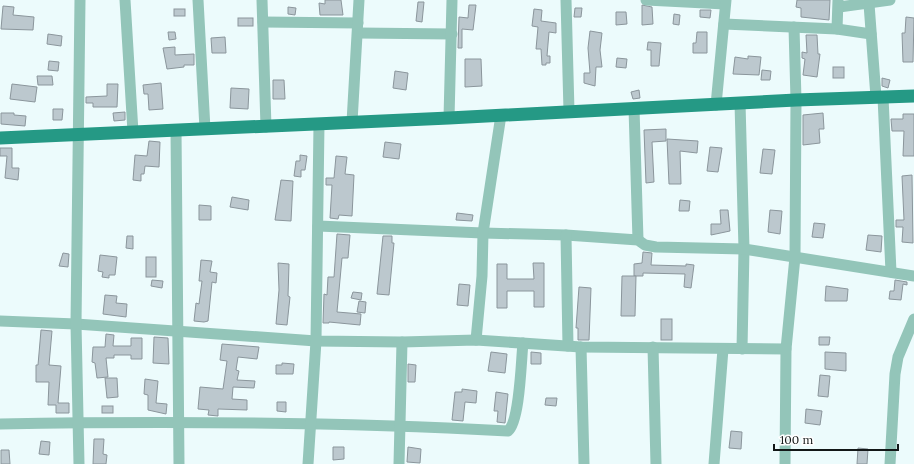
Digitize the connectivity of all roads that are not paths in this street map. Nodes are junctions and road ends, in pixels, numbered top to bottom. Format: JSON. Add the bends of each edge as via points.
{"nodes":[{"id":1,"x":80,"y":0,"type":"edge"},
{"id":2,"x":125,"y":0,"type":"edge"},
{"id":3,"x":198,"y":0,"type":"edge"},
{"id":4,"x":262,"y":0,"type":"edge"},
{"id":5,"x":358,"y":0,"type":"edge"},
{"id":6,"x":452,"y":0,"type":"edge"},
{"id":7,"x":566,"y":0,"type":"edge"},
{"id":8,"x":646,"y":0,"type":"edge"},
{"id":9,"x":890,"y":0,"type":"edge"},
{"id":10,"x":726,"y":2,"type":"edge"},
{"id":11,"x":838,"y":4,"type":"edge"},
{"id":12,"x":868,"y":4,"type":"junction"},
{"id":13,"x":263,"y":22,"type":"junction"},
{"id":14,"x":724,"y":24,"type":"junction"},
{"id":15,"x":794,"y":27,"type":"junction"},
{"id":16,"x":358,"y":28,"type":"junction"},
{"id":17,"x":838,"y":29,"type":"junction"},
{"id":18,"x":452,"y":34,"type":"junction"},
{"id":19,"x":871,"y":34,"type":"junction"},
{"id":20,"x":914,"y":96,"type":"edge"},
{"id":21,"x":879,"y":97,"type":"junction"},
{"id":22,"x":796,"y":100,"type":"junction"},
{"id":23,"x":740,"y":103,"type":"junction"},
{"id":24,"x":716,"y":105,"type":"junction"},
{"id":25,"x":634,"y":108,"type":"junction"},
{"id":26,"x":569,"y":111,"type":"junction"},
{"id":27,"x":501,"y":115,"type":"junction"},
{"id":28,"x":449,"y":118,"type":"junction"},
{"id":29,"x":352,"y":122,"type":"junction"},
{"id":30,"x":319,"y":124,"type":"junction"},
{"id":31,"x":266,"y":127,"type":"junction"},
{"id":32,"x":205,"y":129,"type":"junction"},
{"id":33,"x":176,"y":130,"type":"junction"},
{"id":34,"x":133,"y":132,"type":"junction"},
{"id":35,"x":78,"y":133,"type":"junction"},
{"id":36,"x":0,"y":138,"type":"edge"},
{"id":37,"x":318,"y":226,"type":"junction"},
{"id":38,"x":483,"y":233,"type":"junction"},
{"id":39,"x":566,"y":235,"type":"junction"},
{"id":40,"x":638,"y":240,"type":"junction"},
{"id":41,"x":744,"y":249,"type":"junction"},
{"id":42,"x":795,"y":257,"type":"junction"},
{"id":43,"x":892,"y":272,"type":"junction"},
{"id":44,"x":914,"y":276,"type":"edge"},
{"id":45,"x":914,"y":319,"type":"edge"},
{"id":46,"x":0,"y":321,"type":"edge"},
{"id":47,"x":76,"y":324,"type":"junction"},
{"id":48,"x":178,"y":331,"type":"junction"},
{"id":49,"x":476,"y":340,"type":"junction"},
{"id":50,"x":316,"y":341,"type":"junction"},
{"id":51,"x":402,"y":342,"type":"junction"},
{"id":52,"x":522,"y":343,"type":"junction"},
{"id":53,"x":568,"y":346,"type":"junction"},
{"id":54,"x":581,"y":347,"type":"junction"},
{"id":55,"x":653,"y":347,"type":"junction"},
{"id":56,"x":724,"y":349,"type":"junction"},
{"id":57,"x":742,"y":349,"type":"junction"},
{"id":58,"x":786,"y":349,"type":"junction"},
{"id":59,"x":179,"y":422,"type":"junction"},
{"id":60,"x":79,"y":423,"type":"junction"},
{"id":61,"x":0,"y":424,"type":"edge"},
{"id":62,"x":312,"y":424,"type":"junction"},
{"id":63,"x":401,"y":425,"type":"junction"},
{"id":64,"x":79,"y":464,"type":"edge"},
{"id":65,"x":179,"y":464,"type":"edge"},
{"id":66,"x":308,"y":464,"type":"edge"},
{"id":67,"x":399,"y":464,"type":"edge"},
{"id":68,"x":584,"y":464,"type":"edge"},
{"id":69,"x":656,"y":464,"type":"edge"},
{"id":70,"x":714,"y":464,"type":"edge"},
{"id":71,"x":785,"y":464,"type":"edge"},
{"id":72,"x":890,"y":464,"type":"edge"}],
"edges":[{"from":1,"to":35,"type":"street"},
{"from":2,"to":34,"type":"street"},
{"from":3,"to":32,"type":"street"},
{"from":4,"to":13,"type":"street"},
{"from":5,"to":16,"type":"street"},
{"from":6,"to":18,"type":"street"},
{"from":7,"to":26,"type":"street"},
{"from":8,"to":10,"type":"street"},
{"from":9,"to":12,"type":"street"},
{"from":10,"to":14,"type":"street"},
{"from":11,"to":12,"type":"street"},
{"from":11,"to":17,"type":"street"},
{"from":12,"to":19,"type":"street"},
{"from":13,"to":16,"type":"street"},
{"from":13,"to":31,"type":"street"},
{"from":14,"to":15,"type":"street"},
{"from":14,"to":24,"type":"street"},
{"from":15,"to":17,"type":"street"},
{"from":15,"to":22,"type":"street"},
{"from":16,"to":18,"type":"street"},
{"from":16,"to":29,"type":"street"},
{"from":17,"to":19,"type":"street"},
{"from":18,"to":28,"type":"street"},
{"from":19,"to":21,"type":"street"},
{"from":20,"to":21,"type":"main road"},
{"from":21,"to":22,"type":"main road"},
{"from":21,"to":43,"type":"street"},
{"from":22,"to":23,"type":"main road"},
{"from":22,"to":42,"type":"street"},
{"from":23,"to":24,"type":"main road"},
{"from":23,"to":41,"type":"street"},
{"from":24,"to":25,"type":"main road"},
{"from":25,"to":26,"type":"main road"},
{"from":25,"to":40,"type":"street"},
{"from":26,"to":27,"type":"main road"},
{"from":27,"to":28,"type":"main road"},
{"from":27,"to":38,"type":"street"},
{"from":28,"to":29,"type":"main road"},
{"from":29,"to":30,"type":"main road"},
{"from":30,"to":31,"type":"main road"},
{"from":30,"to":37,"type":"street"},
{"from":31,"to":32,"type":"main road"},
{"from":32,"to":33,"type":"main road"},
{"from":33,"to":34,"type":"main road"},
{"from":33,"to":48,"type":"street"},
{"from":34,"to":35,"type":"main road"},
{"from":35,"to":36,"type":"main road"},
{"from":35,"to":47,"type":"street"},
{"from":37,"to":38,"type":"street"},
{"from":37,"to":50,"type":"street"},
{"from":38,"to":39,"type":"street"},
{"from":38,"to":49,"type":"street"},
{"from":39,"to":40,"type":"street"},
{"from":39,"to":53,"type":"street"},
{"from":40,"to":41,"type":"street","via":[[645,245],[656,247]]},
{"from":41,"to":42,"type":"street"},
{"from":41,"to":57,"type":"street"},
{"from":42,"to":43,"type":"street"},
{"from":42,"to":58,"type":"street"},
{"from":43,"to":44,"type":"street"},
{"from":45,"to":72,"type":"street","via":[[898,357],[895,374]]},
{"from":46,"to":47,"type":"street"},
{"from":47,"to":48,"type":"street"},
{"from":47,"to":60,"type":"street"},
{"from":48,"to":50,"type":"street"},
{"from":48,"to":59,"type":"street"},
{"from":49,"to":51,"type":"street"},
{"from":49,"to":52,"type":"street"},
{"from":50,"to":51,"type":"street"},
{"from":50,"to":62,"type":"street"},
{"from":51,"to":63,"type":"street"},
{"from":52,"to":53,"type":"street"},
{"from":52,"to":63,"type":"street","via":[[516,414],[512,428],[508,431]]},
{"from":53,"to":54,"type":"street"},
{"from":54,"to":55,"type":"street"},
{"from":54,"to":68,"type":"street"},
{"from":55,"to":56,"type":"street"},
{"from":55,"to":69,"type":"street"},
{"from":56,"to":57,"type":"street"},
{"from":56,"to":70,"type":"street"},
{"from":57,"to":58,"type":"street"},
{"from":58,"to":71,"type":"street"},
{"from":59,"to":60,"type":"street"},
{"from":59,"to":62,"type":"street"},
{"from":59,"to":65,"type":"street"},
{"from":60,"to":61,"type":"street"},
{"from":60,"to":64,"type":"street"},
{"from":62,"to":63,"type":"street"},
{"from":62,"to":66,"type":"street"},
{"from":63,"to":67,"type":"street"}]}
